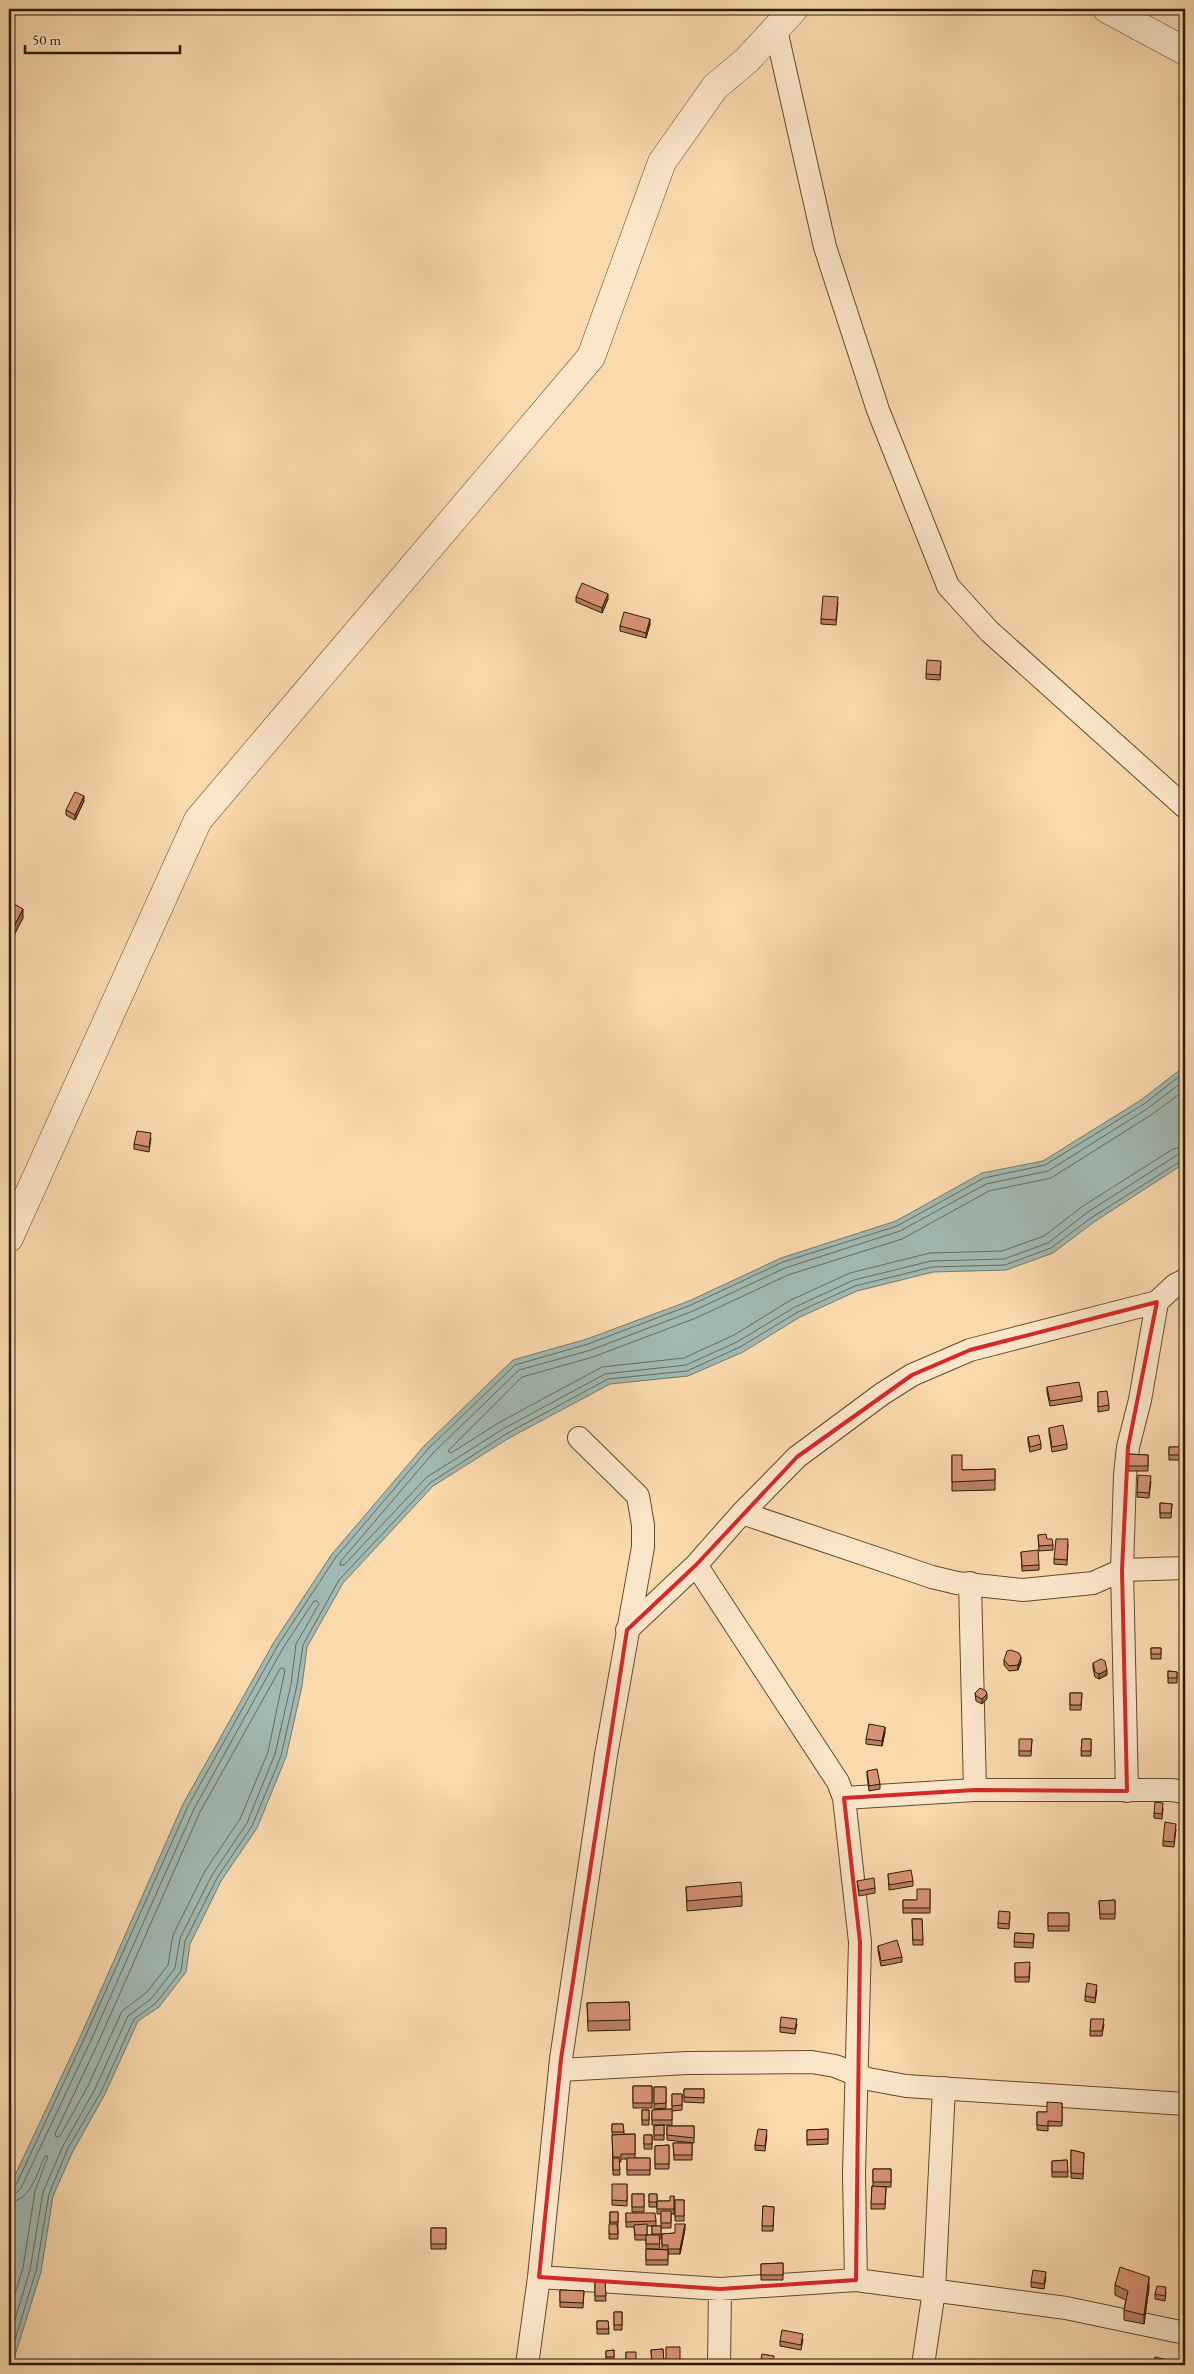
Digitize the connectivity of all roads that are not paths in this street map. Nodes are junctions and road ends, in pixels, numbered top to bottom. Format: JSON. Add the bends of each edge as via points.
{"nodes":[{"id":1,"x":794,"y":9,"type":"edge"},
{"id":2,"x":1107,"y":9,"type":"edge"},
{"id":3,"x":776,"y":30,"type":"junction"},
{"id":4,"x":1178,"y":47,"type":"edge"},
{"id":5,"x":1185,"y":807,"type":"edge"},
{"id":6,"x":9,"y":1238,"type":"edge"},
{"id":7,"x":1185,"y":1280,"type":"edge"},
{"id":8,"x":1157,"y":1302,"type":"junction"},
{"id":9,"x":579,"y":1438,"type":"dead end"},
{"id":10,"x":742,"y":1513,"type":"junction"},
{"id":11,"x":696,"y":1565,"type":"junction"},
{"id":12,"x":1185,"y":1568,"type":"edge"},
{"id":13,"x":1122,"y":1570,"type":"junction"},
{"id":14,"x":970,"y":1583,"type":"junction"},
{"id":15,"x":627,"y":1630,"type":"junction"},
{"id":16,"x":975,"y":1790,"type":"junction"},
{"id":17,"x":1127,"y":1791,"type":"junction"},
{"id":18,"x":1185,"y":1792,"type":"edge"},
{"id":19,"x":844,"y":1798,"type":"junction"},
{"id":20,"x":560,"y":2070,"type":"junction"},
{"id":21,"x":856,"y":2075,"type":"junction"},
{"id":22,"x":944,"y":2088,"type":"junction"},
{"id":23,"x":1185,"y":2104,"type":"edge"},
{"id":24,"x":539,"y":2277,"type":"junction"},
{"id":25,"x":856,"y":2280,"type":"junction"},
{"id":26,"x":720,"y":2289,"type":"junction"},
{"id":27,"x":934,"y":2291,"type":"junction"},
{"id":28,"x":1185,"y":2333,"type":"edge"},
{"id":29,"x":527,"y":2365,"type":"edge"},
{"id":30,"x":719,"y":2365,"type":"edge"},
{"id":31,"x":923,"y":2365,"type":"edge"}],
"edges":[{"from":1,"to":3,"type":"street"},
{"from":2,"to":4,"type":"street"},
{"from":3,"to":5,"type":"street","via":[[825,247],[878,410],[948,586],[988,631]]},
{"from":3,"to":6,"type":"street","via":[[715,87],[662,162],[591,357],[198,820]]},
{"from":7,"to":8,"type":"street","via":[[1175,1284]]},
{"from":8,"to":10,"type":"street","via":[[970,1350],[912,1374],[797,1457]]},
{"from":8,"to":13,"type":"street","via":[[1126,1460]]},
{"from":9,"to":15,"type":"street","via":[[638,1496],[643,1547]]},
{"from":10,"to":11,"type":"street"},
{"from":10,"to":14,"type":"street","via":[[932,1577]]},
{"from":11,"to":15,"type":"street"},
{"from":11,"to":19,"type":"street","via":[[838,1782]]},
{"from":12,"to":13,"type":"street"},
{"from":13,"to":14,"type":"street","via":[[1093,1583],[1058,1588],[1024,1590]]},
{"from":13,"to":17,"type":"street"},
{"from":14,"to":16,"type":"street"},
{"from":15,"to":20,"type":"street"},
{"from":16,"to":17,"type":"street"},
{"from":16,"to":19,"type":"street"},
{"from":17,"to":18,"type":"street"},
{"from":19,"to":21,"type":"street","via":[[860,1942]]},
{"from":20,"to":21,"type":"street","via":[[688,2063],[812,2062],[835,2066]]},
{"from":20,"to":24,"type":"street"},
{"from":21,"to":22,"type":"street","via":[[906,2086]]},
{"from":21,"to":25,"type":"street"},
{"from":22,"to":23,"type":"street"},
{"from":22,"to":27,"type":"street"},
{"from":24,"to":26,"type":"street"},
{"from":24,"to":29,"type":"street"},
{"from":25,"to":26,"type":"street"},
{"from":25,"to":27,"type":"street"},
{"from":26,"to":30,"type":"street"},
{"from":27,"to":28,"type":"street","via":[[1066,2308]]},
{"from":27,"to":31,"type":"street"}]}
